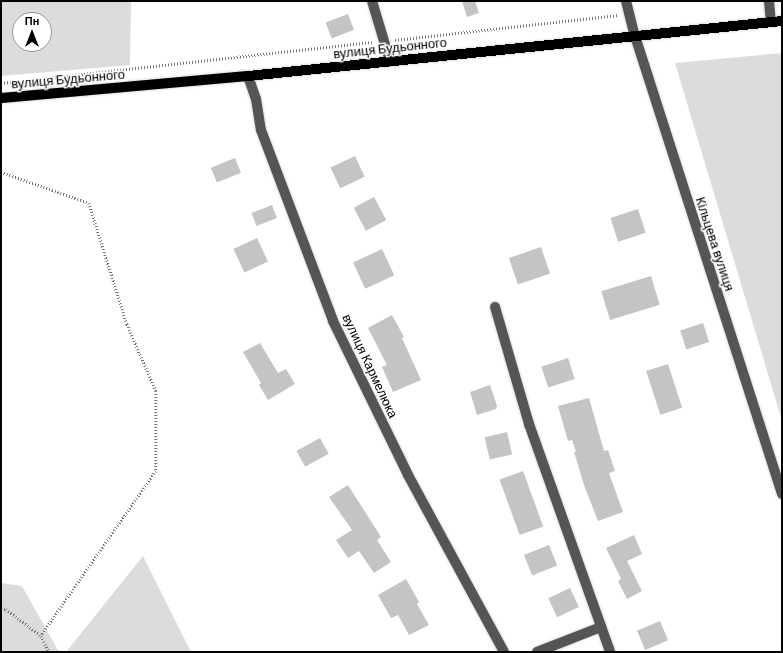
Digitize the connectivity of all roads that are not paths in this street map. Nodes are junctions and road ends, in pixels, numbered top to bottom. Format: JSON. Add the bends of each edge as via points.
{"nodes":[{"id":1,"x":372,"y":1,"type":"edge"},
{"id":2,"x":626,"y":1,"type":"edge"},
{"id":3,"x":769,"y":1,"type":"edge"},
{"id":4,"x":782,"y":21,"type":"edge"},
{"id":5,"x":771,"y":22,"type":"junction"},
{"id":6,"x":635,"y":36,"type":"junction"},
{"id":7,"x":390,"y":61,"type":"junction"},
{"id":8,"x":248,"y":76,"type":"junction"},
{"id":9,"x":1,"y":98,"type":"edge"},
{"id":10,"x":495,"y":307,"type":"dead end"},
{"id":11,"x":782,"y":494,"type":"edge"},
{"id":12,"x":601,"y":627,"type":"junction"},
{"id":13,"x":504,"y":652,"type":"edge"},
{"id":14,"x":537,"y":652,"type":"edge"},
{"id":15,"x":610,"y":652,"type":"edge"}],
"edges":[{"from":1,"to":7,"type":"street"},
{"from":2,"to":6,"type":"street","name":"Кільцева вулиця"},
{"from":3,"to":5,"type":"street"},
{"from":4,"to":5,"type":"main road","name":"вулиця Будьонного"},
{"from":5,"to":6,"type":"main road","name":"вулиця Будьонного"},
{"from":6,"to":7,"type":"main road","name":"вулиця Будьонного"},
{"from":6,"to":11,"type":"street","name":"Кільцева вулиця"},
{"from":7,"to":8,"type":"main road","name":"вулиця Будьонного"},
{"from":8,"to":9,"type":"main road","name":"вулиця Будьонного"},
{"from":8,"to":13,"type":"street","name":"вулиця Кармелюка","via":[[256,99],[261,130],[333,321],[408,475]]},
{"from":10,"to":12,"type":"street","via":[[529,424]]},
{"from":12,"to":14,"type":"street"},
{"from":12,"to":15,"type":"street"}]}
